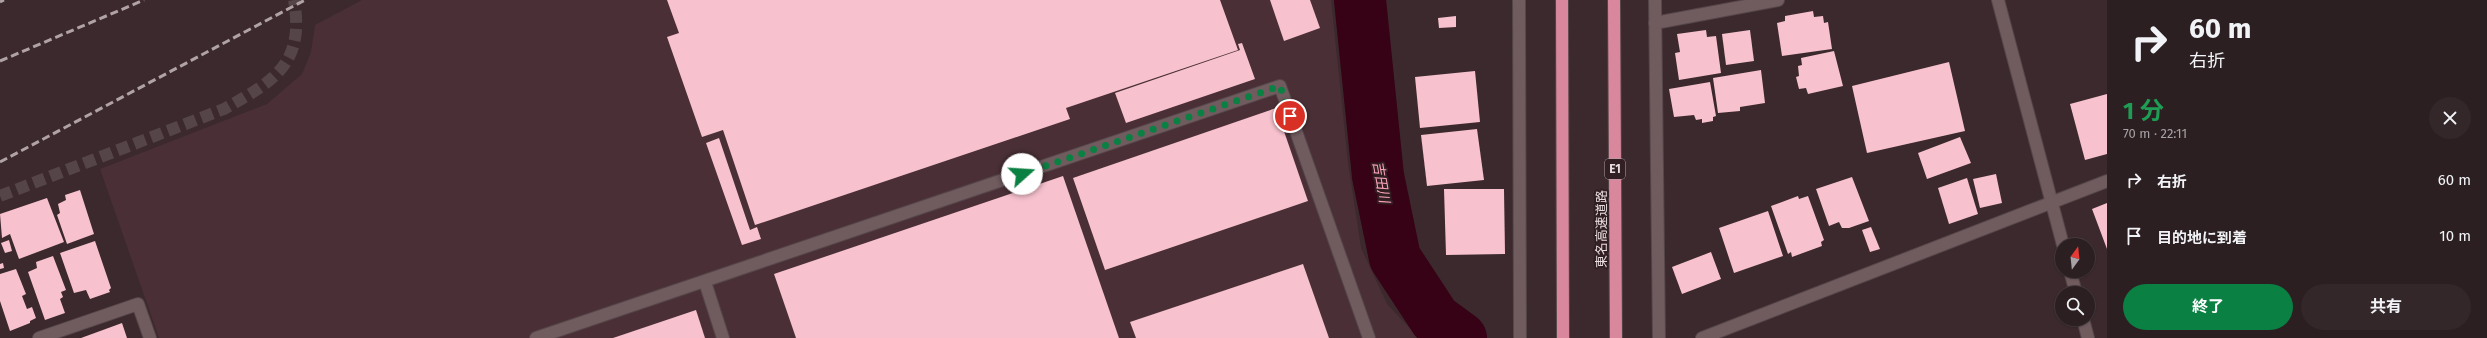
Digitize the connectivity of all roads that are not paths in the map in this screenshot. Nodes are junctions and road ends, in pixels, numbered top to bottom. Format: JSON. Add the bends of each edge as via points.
{"nodes":[{"id":1,"x":1519,"y":0,"type":"edge"},
{"id":2,"x":1562,"y":0,"type":"edge"},
{"id":3,"x":1614,"y":0,"type":"edge"},
{"id":4,"x":1655,"y":0,"type":"edge"},
{"id":5,"x":1778,"y":0,"type":"edge"},
{"id":6,"x":1998,"y":0,"type":"edge"},
{"id":7,"x":1655,"y":23,"type":"junction"},
{"id":8,"x":2107,"y":181,"type":"edge"},
{"id":9,"x":2052,"y":202,"type":"junction"},
{"id":10,"x":2062,"y":238,"type":"edge"},
{"id":11,"x":705,"y":282,"type":"junction"},
{"id":12,"x":2085,"y":326,"type":"edge"},
{"id":13,"x":39,"y":338,"type":"edge"},
{"id":14,"x":150,"y":338,"type":"edge"},
{"id":15,"x":536,"y":338,"type":"edge"},
{"id":16,"x":723,"y":338,"type":"edge"},
{"id":17,"x":1369,"y":338,"type":"edge"},
{"id":18,"x":1520,"y":338,"type":"edge"},
{"id":19,"x":1563,"y":338,"type":"edge"},
{"id":20,"x":1616,"y":338,"type":"edge"},
{"id":21,"x":1659,"y":338,"type":"edge"},
{"id":22,"x":1702,"y":338,"type":"edge"},
{"id":23,"x":2088,"y":338,"type":"edge"}],
"edges":[{"from":1,"to":18,"type":"street"},
{"from":2,"to":19,"type":"highway"},
{"from":3,"to":20,"type":"highway","name":"東名高速道路","number":"E1"},
{"from":4,"to":7,"type":"street"},
{"from":5,"to":7,"type":"street"},
{"from":6,"to":9,"type":"street"},
{"from":7,"to":21,"type":"street"},
{"from":8,"to":9,"type":"street"},
{"from":9,"to":10,"type":"street"},
{"from":9,"to":22,"type":"street"},
{"from":11,"to":15,"type":"street"},
{"from":11,"to":16,"type":"street"},
{"from":11,"to":17,"type":"street","via":[[1280,86]]},
{"from":12,"to":23,"type":"street"},
{"from":13,"to":14,"type":"street","via":[[138,304]]}]}
